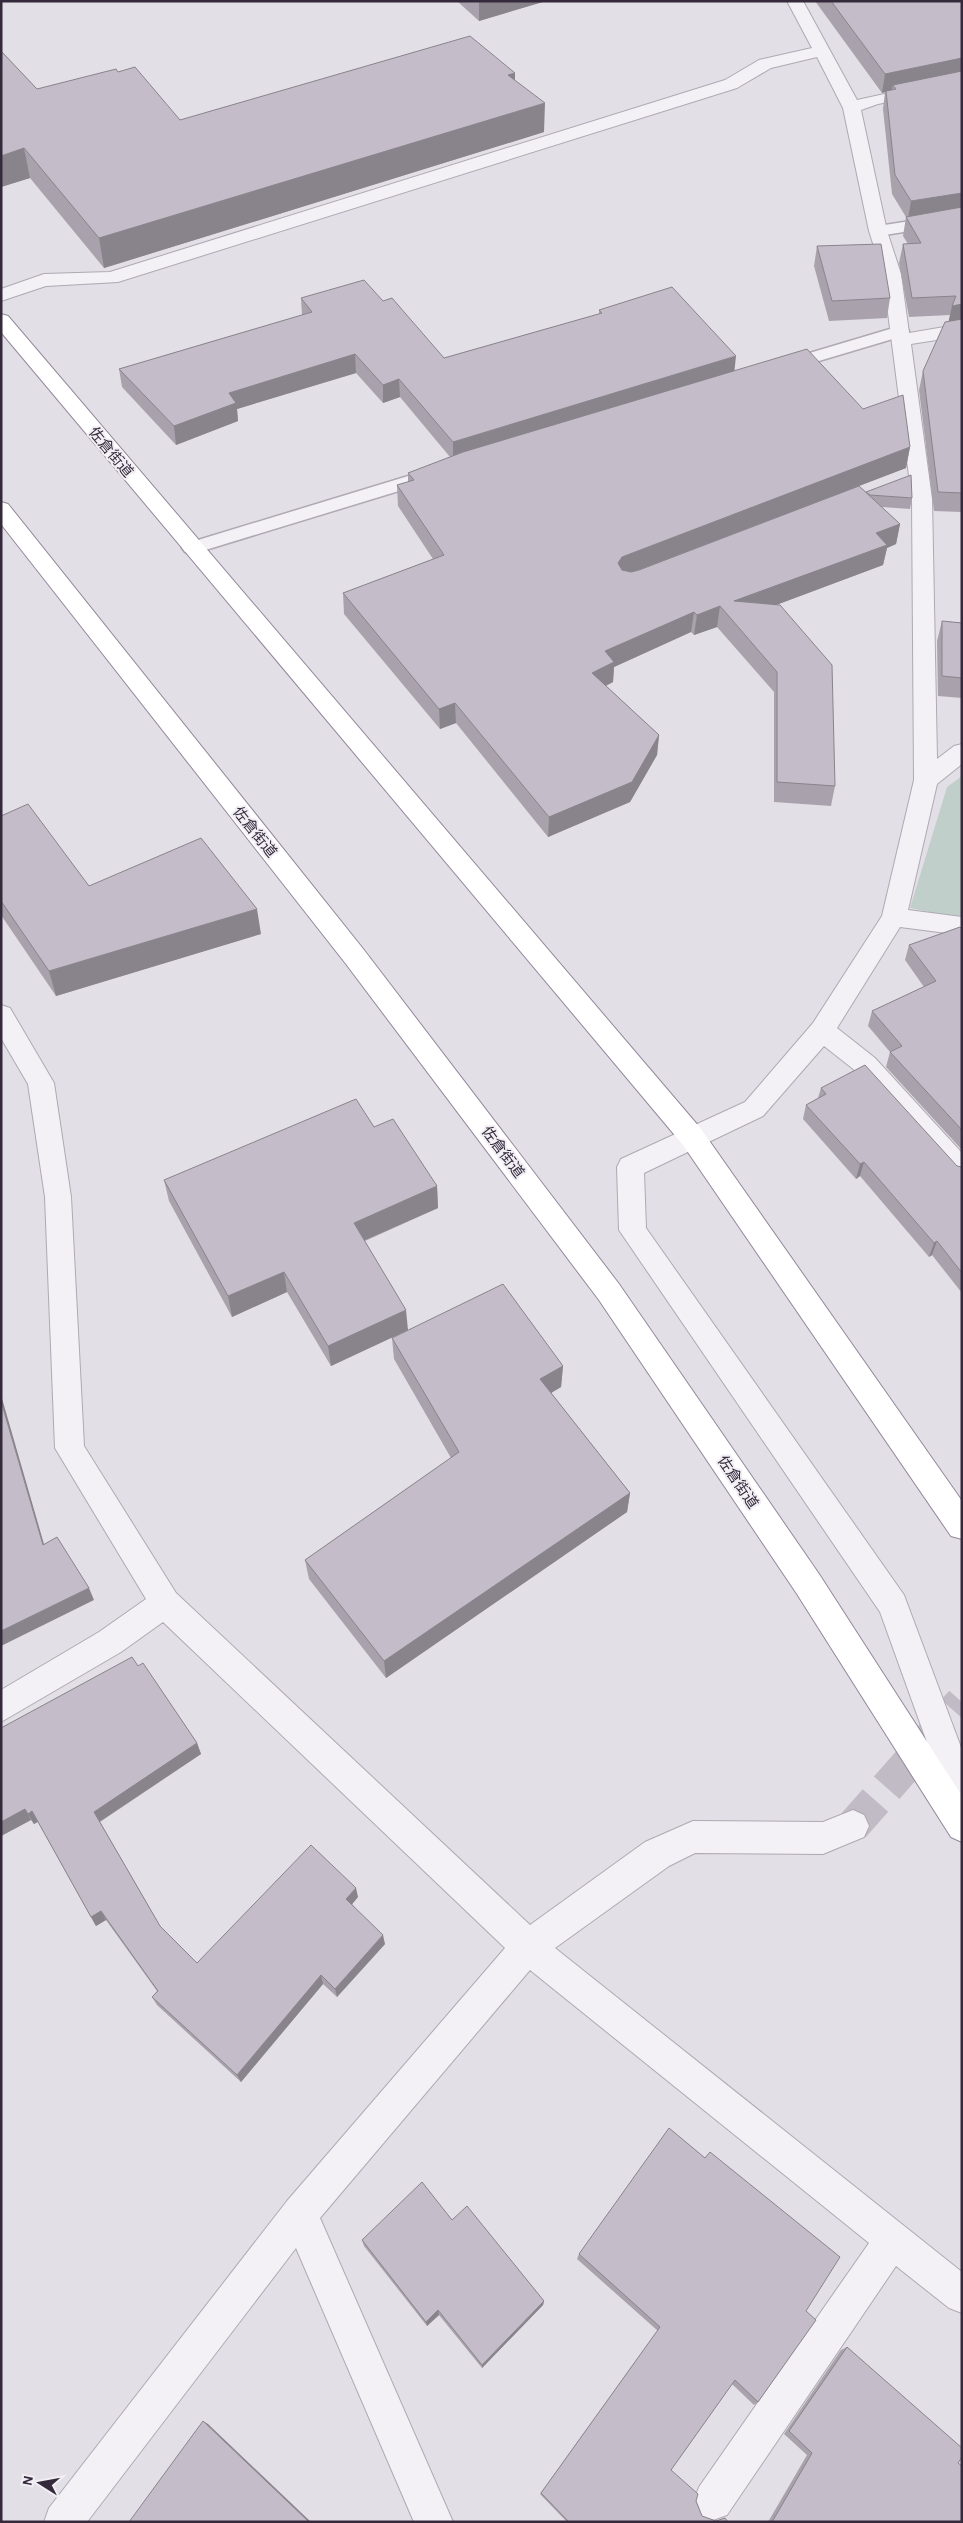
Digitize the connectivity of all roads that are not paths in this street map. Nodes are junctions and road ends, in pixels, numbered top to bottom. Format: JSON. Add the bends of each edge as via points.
{"nodes":[{"id":1,"x":795,"y":1,"type":"edge"},
{"id":2,"x":823,"y":51,"type":"junction"},
{"id":3,"x":962,"y":82,"type":"edge"},
{"id":4,"x":852,"y":108,"type":"junction"},
{"id":5,"x":962,"y":218,"type":"edge"},
{"id":6,"x":878,"y":231,"type":"junction"},
{"id":7,"x":1,"y":295,"type":"edge"},
{"id":8,"x":1,"y":320,"type":"edge"},
{"id":9,"x":962,"y":330,"type":"edge"},
{"id":10,"x":900,"y":335,"type":"junction"},
{"id":11,"x":768,"y":371,"type":"edge"},
{"id":12,"x":456,"y":467,"type":"edge"},
{"id":13,"x":1,"y":509,"type":"edge"},
{"id":14,"x":192,"y":548,"type":"junction"},
{"id":15,"x":962,"y":752,"type":"edge"},
{"id":16,"x":926,"y":780,"type":"junction"},
{"id":17,"x":894,"y":917,"type":"junction"},
{"id":18,"x":962,"y":926,"type":"edge"},
{"id":19,"x":1,"y":1015,"type":"edge"},
{"id":20,"x":822,"y":1030,"type":"junction"},
{"id":21,"x":692,"y":1138,"type":"junction"},
{"id":22,"x":962,"y":1171,"type":"edge"},
{"id":23,"x":962,"y":1526,"type":"edge"},
{"id":24,"x":165,"y":1603,"type":"junction"},
{"id":25,"x":1,"y":1707,"type":"edge"},
{"id":26,"x":962,"y":1795,"type":"edge"},
{"id":27,"x":853,"y":1826,"type":"tunnel mouth"},
{"id":28,"x":962,"y":1826,"type":"edge"},
{"id":29,"x":528,"y":1947,"type":"junction"},
{"id":30,"x":300,"y":2214,"type":"junction"},
{"id":31,"x":893,"y":2239,"type":"junction"},
{"id":32,"x":962,"y":2295,"type":"edge"},
{"id":33,"x":713,"y":2501,"type":"dead end"},
{"id":34,"x":63,"y":2522,"type":"edge"},
{"id":35,"x":434,"y":2522,"type":"edge"}],
"edges":[{"from":1,"to":2,"type":"street"},
{"from":2,"to":4,"type":"street"},
{"from":2,"to":7,"type":"street","via":[[765,64],[731,84],[111,278],[44,280]]},
{"from":3,"to":4,"type":"street","via":[[873,100]]},
{"from":4,"to":6,"type":"street"},
{"from":5,"to":6,"type":"lane"},
{"from":6,"to":10,"type":"street","via":[[892,274]]},
{"from":8,"to":14,"type":"highway","name":"佐倉街道"},
{"from":9,"to":10,"type":"street"},
{"from":10,"to":11,"type":"lane"},
{"from":10,"to":16,"type":"street","via":[[909,476],[922,508]]},
{"from":12,"to":14,"type":"lane"},
{"from":13,"to":28,"type":"highway","name":"佐倉街道","via":[[355,957],[609,1292],[808,1584]]},
{"from":14,"to":21,"type":"highway","name":"佐倉街道"},
{"from":15,"to":16,"type":"street"},
{"from":16,"to":17,"type":"street"},
{"from":17,"to":18,"type":"street"},
{"from":17,"to":20,"type":"street"},
{"from":19,"to":24,"type":"street","via":[[41,1083],[58,1197],[70,1448]]},
{"from":20,"to":21,"type":"street","via":[[754,1110]]},
{"from":20,"to":22,"type":"street","via":[[866,1065]]},
{"from":21,"to":23,"type":"highway","name":"佐倉街道"},
{"from":21,"to":26,"type":"street","via":[[630,1167],[633,1230],[893,1605]]},
{"from":24,"to":25,"type":"street","via":[[110,1642]]},
{"from":24,"to":29,"type":"street"},
{"from":27,"to":29,"type":"street","via":[[824,1838],[693,1837],[657,1854]]},
{"from":29,"to":30,"type":"street"},
{"from":29,"to":31,"type":"street"},
{"from":30,"to":34,"type":"street"},
{"from":30,"to":35,"type":"street"},
{"from":31,"to":32,"type":"street"},
{"from":31,"to":33,"type":"street"}]}
